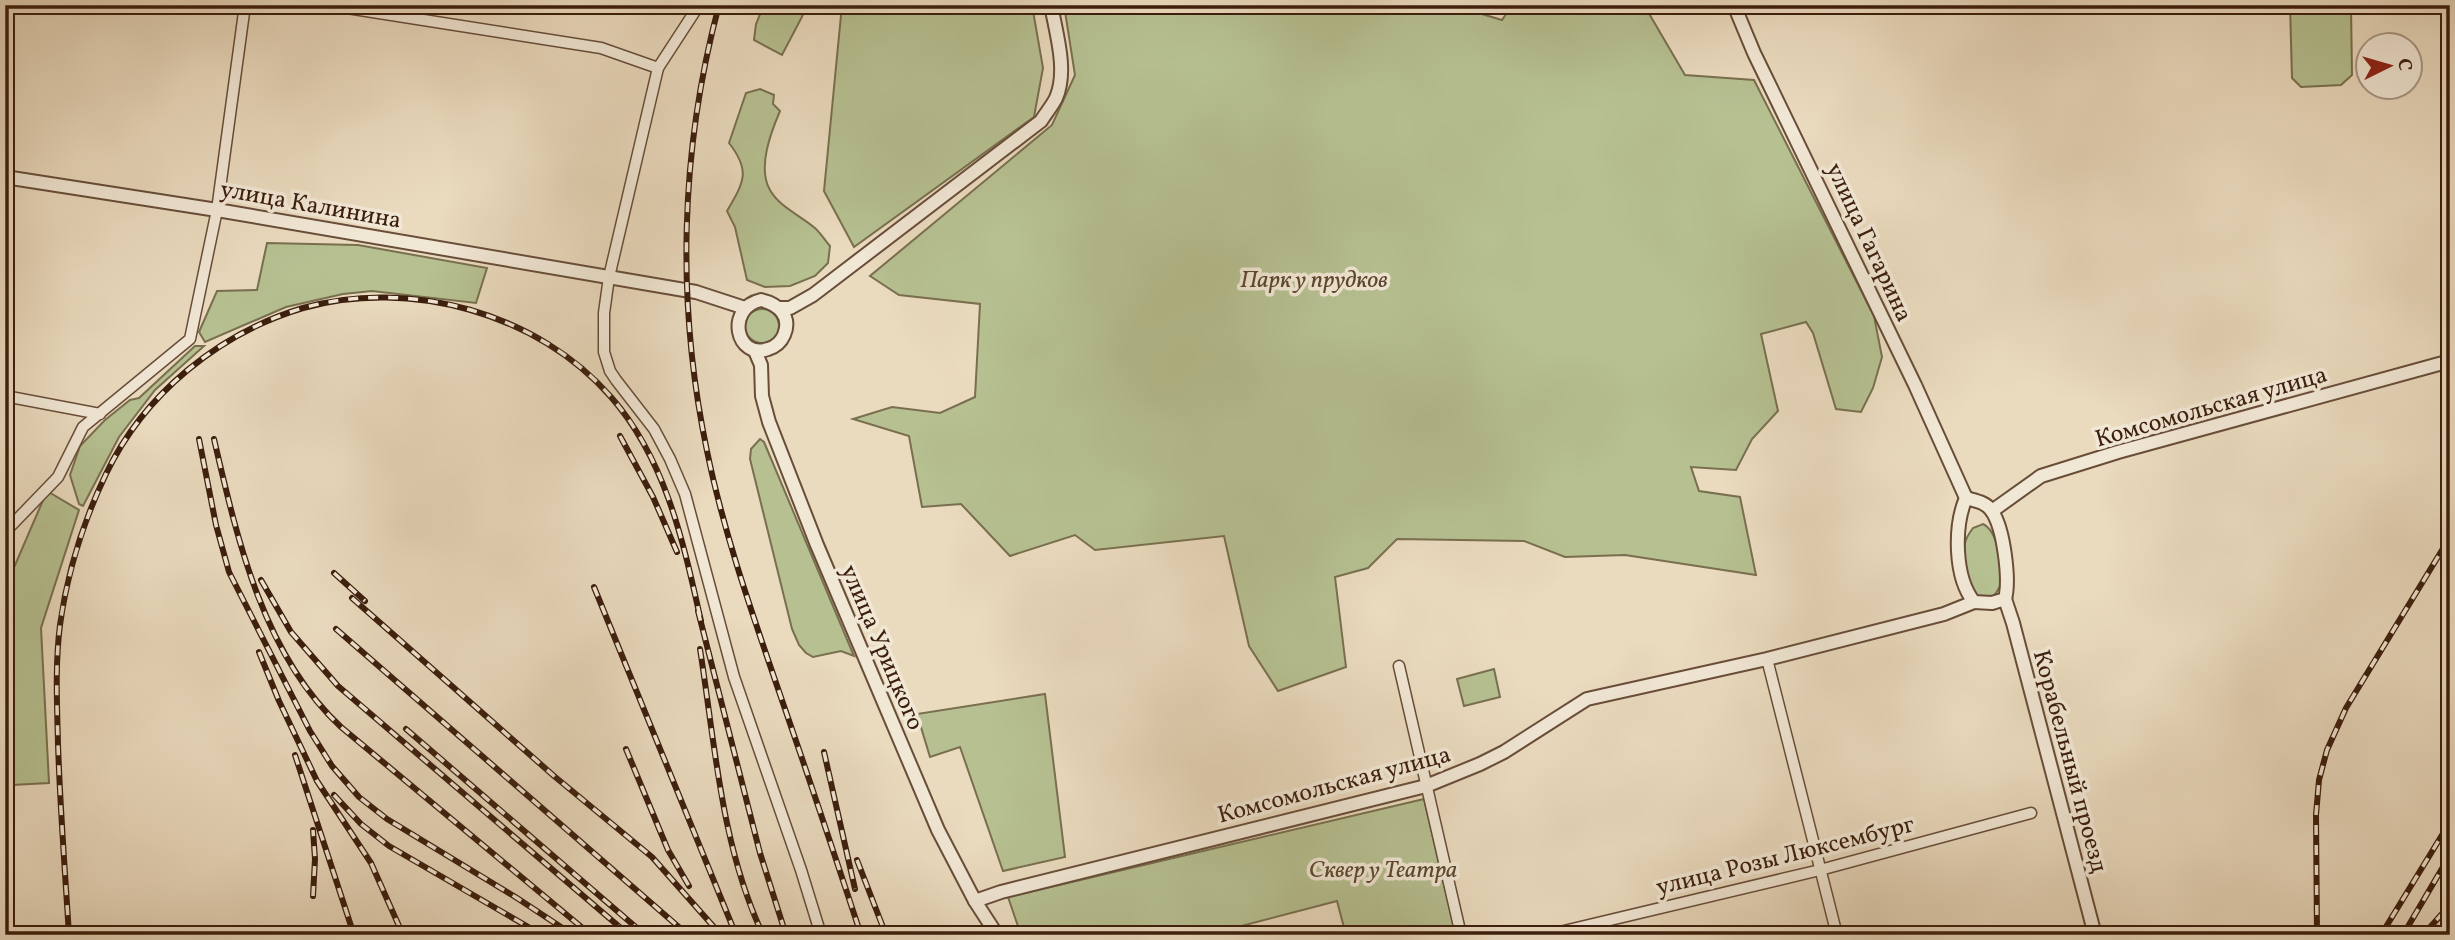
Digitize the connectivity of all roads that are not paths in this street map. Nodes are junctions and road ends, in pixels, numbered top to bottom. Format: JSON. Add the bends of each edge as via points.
{"nodes":[{"id":1,"x":245,"y":5,"type":"edge"},
{"id":2,"x":328,"y":5,"type":"edge"},
{"id":3,"x":699,"y":5,"type":"edge"},
{"id":4,"x":1051,"y":5,"type":"edge"},
{"id":5,"x":1734,"y":5,"type":"edge"},
{"id":6,"x":658,"y":68,"type":"junction"},
{"id":7,"x":5,"y":177,"type":"edge"},
{"id":8,"x":217,"y":210,"type":"junction"},
{"id":9,"x":609,"y":277,"type":"junction"},
{"id":10,"x":739,"y":309,"type":"junction"},
{"id":11,"x":785,"y":311,"type":"junction"},
{"id":12,"x":762,"y":350,"type":"junction"},
{"id":13,"x":2450,"y":361,"type":"edge"},
{"id":14,"x":5,"y":396,"type":"edge"},
{"id":15,"x":100,"y":414,"type":"junction"},
{"id":16,"x":1966,"y":498,"type":"junction"},
{"id":17,"x":1992,"y":511,"type":"junction"},
{"id":18,"x":5,"y":533,"type":"edge"},
{"id":19,"x":2005,"y":599,"type":"junction"},
{"id":20,"x":1974,"y":602,"type":"junction"},
{"id":21,"x":1767,"y":659,"type":"junction"},
{"id":22,"x":1399,"y":666,"type":"dead end"},
{"id":23,"x":1426,"y":786,"type":"junction"},
{"id":24,"x":2031,"y":813,"type":"dead end"},
{"id":25,"x":1820,"y":870,"type":"junction"},
{"id":26,"x":975,"y":901,"type":"junction"},
{"id":27,"x":821,"y":935,"type":"edge"},
{"id":28,"x":997,"y":935,"type":"edge"},
{"id":29,"x":1461,"y":935,"type":"edge"},
{"id":30,"x":1547,"y":935,"type":"edge"},
{"id":31,"x":1837,"y":935,"type":"edge"},
{"id":32,"x":2095,"y":935,"type":"edge"}],
"edges":[{"from":1,"to":8,"type":"street"},
{"from":2,"to":6,"type":"street","via":[[601,48]]},
{"from":3,"to":6,"type":"street"},
{"from":4,"to":11,"type":"street","via":[[1060,81],[1056,98],[1041,121],[840,276]]},
{"from":5,"to":16,"type":"street","name":"улица Гагарина"},
{"from":6,"to":9,"type":"street"},
{"from":7,"to":8,"type":"street","name":"улица Калинина"},
{"from":8,"to":9,"type":"street","name":"улица Калинина"},
{"from":8,"to":15,"type":"street","via":[[190,339]]},
{"from":9,"to":10,"type":"street","name":"улица Калинина","via":[[696,292]]},
{"from":9,"to":27,"type":"street","via":[[604,327],[607,361],[654,429],[684,494],[734,677]]},
{"from":10,"to":11,"type":"street","via":[[761,300]]},
{"from":10,"to":12,"type":"street","via":[[739,333],[747,347]]},
{"from":11,"to":12,"type":"street","via":[[783,337],[777,345]]},
{"from":12,"to":26,"type":"street","name":"улица Урицкого","via":[[762,396],[804,513],[938,830]]},
{"from":13,"to":17,"type":"street","name":"Комсомольская улица","via":[[2041,476]]},
{"from":14,"to":15,"type":"street"},
{"from":15,"to":18,"type":"street","via":[[83,427],[58,477]]},
{"from":16,"to":17,"type":"street","via":[[1983,502]]},
{"from":16,"to":20,"type":"street","via":[[1957,533],[1963,578]]},
{"from":17,"to":19,"type":"street","name":"Корабельный проезд","via":[[2001,534],[2008,589]]},
{"from":19,"to":20,"type":"street","name":"Комсомольская улица"},
{"from":19,"to":32,"type":"street","name":"Корабельный проезд"},
{"from":20,"to":21,"type":"street","name":"Комсомольская улица","via":[[1944,614]]},
{"from":21,"to":23,"type":"street","name":"Комсомольская улица","via":[[1587,699],[1504,752]]},
{"from":21,"to":25,"type":"street"},
{"from":22,"to":23,"type":"street"},
{"from":23,"to":26,"type":"street","name":"Комсомольская улица"},
{"from":23,"to":29,"type":"street"},
{"from":24,"to":25,"type":"street","name":"улица Розы Люксембург"},
{"from":25,"to":30,"type":"street","name":"улица Розы Люксембург"},
{"from":25,"to":31,"type":"street"},
{"from":26,"to":28,"type":"street","name":"улица Урицкого"}]}
